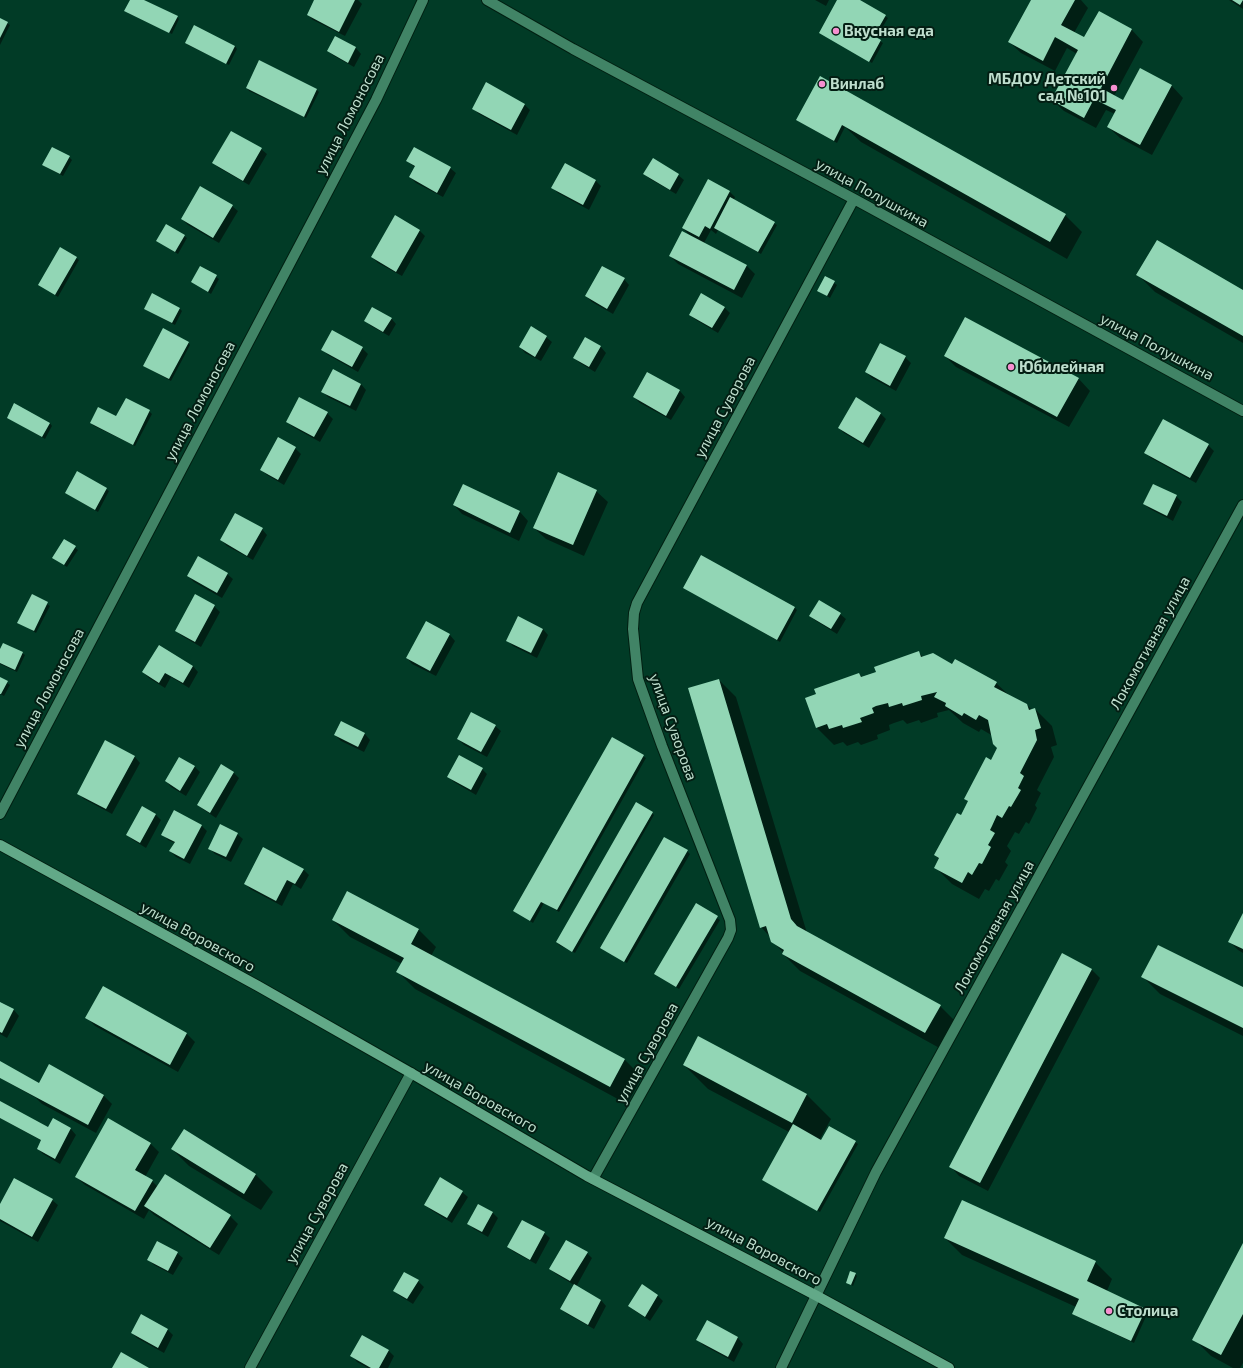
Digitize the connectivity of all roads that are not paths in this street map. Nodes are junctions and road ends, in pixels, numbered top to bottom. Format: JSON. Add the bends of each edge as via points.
{"nodes":[{"id":1,"x":423,"y":0,"type":"edge"},
{"id":2,"x":488,"y":0,"type":"edge"},
{"id":3,"x":854,"y":199,"type":"junction"},
{"id":4,"x":1243,"y":411,"type":"edge"},
{"id":5,"x":1243,"y":505,"type":"edge"},
{"id":6,"x":0,"y":814,"type":"edge"},
{"id":7,"x":0,"y":845,"type":"edge"},
{"id":8,"x":411,"y":1073,"type":"junction"},
{"id":9,"x":593,"y":1179,"type":"junction"},
{"id":10,"x":817,"y":1296,"type":"junction"},
{"id":11,"x":250,"y":1368,"type":"edge"},
{"id":12,"x":781,"y":1368,"type":"edge"},
{"id":13,"x":949,"y":1368,"type":"edge"}],
"edges":[{"from":1,"to":6,"type":"street","name":"улица Ломоносова","via":[[376,100]]},
{"from":2,"to":3,"type":"street","name":"улица Полушкина","via":[[573,49]]},
{"from":3,"to":4,"type":"street","name":"улица Полушкина"},
{"from":3,"to":9,"type":"street","name":"улица Суворова","via":[[634,613],[638,679],[730,920],[731,930]]},
{"from":5,"to":10,"type":"street","name":"Локомотивная улица","via":[[876,1172]]},
{"from":7,"to":8,"type":"main road","name":"улица Воровского"},
{"from":8,"to":9,"type":"main road","name":"улица Воровского"},
{"from":8,"to":11,"type":"street","name":"улица Суворова"},
{"from":9,"to":10,"type":"main road","name":"улица Воровского"},
{"from":10,"to":12,"type":"street","name":"Локомотивная улица"},
{"from":10,"to":13,"type":"main road","name":"улица Воровского"}]}
